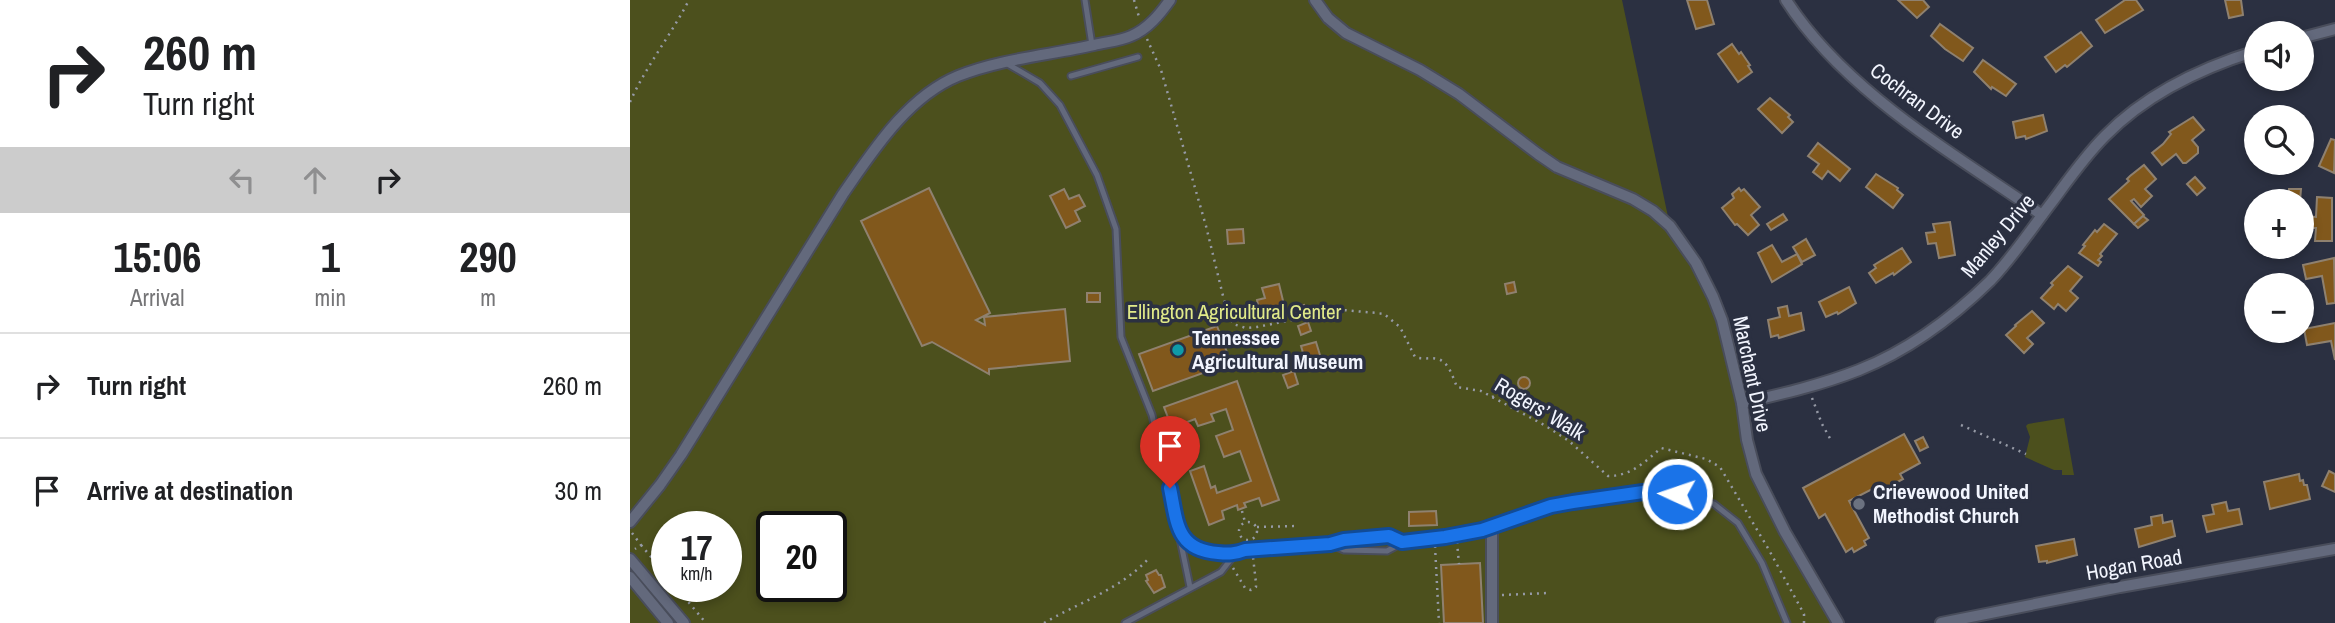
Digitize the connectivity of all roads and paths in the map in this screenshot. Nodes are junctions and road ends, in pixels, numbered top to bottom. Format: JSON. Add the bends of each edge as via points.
{"nodes":[{"id":1,"x":689,"y":0,"type":"edge"},
{"id":2,"x":1086,"y":0,"type":"edge"},
{"id":3,"x":1134,"y":0,"type":"edge"},
{"id":4,"x":1170,"y":0,"type":"edge"},
{"id":5,"x":1315,"y":0,"type":"edge"},
{"id":6,"x":1786,"y":0,"type":"edge"},
{"id":7,"x":1323,"y":6,"type":"edge"},
{"id":8,"x":1143,"y":29,"type":"junction"},
{"id":9,"x":2335,"y":29,"type":"edge"},
{"id":10,"x":2314,"y":35,"type":"edge"},
{"id":11,"x":1092,"y":45,"type":"junction"},
{"id":12,"x":2244,"y":55,"type":"edge"},
{"id":13,"x":1138,"y":57,"type":"dead end"},
{"id":14,"x":1006,"y":63,"type":"junction"},
{"id":15,"x":1071,"y":76,"type":"dead end"},
{"id":16,"x":630,"y":102,"type":"edge"},
{"id":17,"x":2042,"y":215,"type":"junction"},
{"id":18,"x":1504,"y":386,"type":"dead end"},
{"id":19,"x":1810,"y":387,"type":"junction"},
{"id":20,"x":1491,"y":397,"type":"junction"},
{"id":21,"x":1742,"y":403,"type":"junction"},
{"id":22,"x":1961,"y":425,"type":"dead end"},
{"id":23,"x":1832,"y":442,"type":"dead end"},
{"id":24,"x":2026,"y":454,"type":"dead end"},
{"id":25,"x":1242,"y":511,"type":"dead end"},
{"id":26,"x":630,"y":522,"type":"edge"},
{"id":27,"x":1245,"y":522,"type":"junction"},
{"id":28,"x":1297,"y":526,"type":"dead end"},
{"id":29,"x":1257,"y":527,"type":"junction"},
{"id":30,"x":1178,"y":528,"type":"junction"},
{"id":31,"x":1492,"y":528,"type":"junction"},
{"id":32,"x":630,"y":530,"type":"edge"},
{"id":33,"x":1457,"y":535,"type":"junction"},
{"id":34,"x":1435,"y":538,"type":"junction"},
{"id":35,"x":1250,"y":540,"type":"junction"},
{"id":36,"x":1402,"y":542,"type":"junction"},
{"id":37,"x":1330,"y":544,"type":"junction"},
{"id":38,"x":640,"y":545,"type":"junction"},
{"id":39,"x":2335,"y":549,"type":"edge"},
{"id":40,"x":1252,"y":550,"type":"junction"},
{"id":41,"x":1235,"y":554,"type":"junction"},
{"id":42,"x":630,"y":556,"type":"edge"},
{"id":43,"x":651,"y":558,"type":"edge"},
{"id":44,"x":1149,"y":558,"type":"dead end"},
{"id":45,"x":1230,"y":563,"type":"junction"},
{"id":46,"x":1458,"y":564,"type":"dead end"},
{"id":47,"x":630,"y":577,"type":"edge"},
{"id":48,"x":1190,"y":587,"type":"junction"},
{"id":49,"x":1548,"y":593,"type":"dead end"},
{"id":50,"x":1492,"y":595,"type":"junction"},
{"id":51,"x":688,"y":602,"type":"edge"},
{"id":52,"x":668,"y":623,"type":"edge"},
{"id":53,"x":684,"y":623,"type":"edge"},
{"id":54,"x":706,"y":623,"type":"edge"},
{"id":55,"x":1044,"y":623,"type":"edge"},
{"id":56,"x":1125,"y":623,"type":"edge"},
{"id":57,"x":1439,"y":623,"type":"edge"},
{"id":58,"x":1493,"y":623,"type":"edge"},
{"id":59,"x":1787,"y":623,"type":"edge"},
{"id":60,"x":1804,"y":623,"type":"edge"},
{"id":61,"x":1838,"y":623,"type":"edge"},
{"id":62,"x":1941,"y":623,"type":"edge"}],
"edges":[{"from":1,"to":16,"type":"path"},
{"from":2,"to":11,"type":"lane"},
{"from":3,"to":8,"type":"path","name":"Rogers’ Walk"},
{"from":4,"to":8,"type":"street"},
{"from":5,"to":7,"type":"street","name":"Marchant Drive"},
{"from":6,"to":17,"type":"street","name":"Cochran Drive","via":[[1822,47],[1854,78]]},
{"from":7,"to":21,"type":"street","name":"Marchant Drive","via":[[1346,33],[1440,82],[1558,167],[1633,199],[1670,226],[1713,297]]},
{"from":8,"to":11,"type":"street"},
{"from":8,"to":20,"type":"path","name":"Rogers’ Walk","via":[[1161,70],[1231,323],[1257,327],[1331,309],[1384,314],[1402,330],[1415,357],[1438,359],[1450,370],[1457,387]]},
{"from":9,"to":10,"type":"street"},
{"from":11,"to":14,"type":"street"},
{"from":12,"to":17,"type":"street","name":"Manley Drive","via":[[2182,80],[2131,114],[2095,146]]},
{"from":13,"to":15,"type":"lane"},
{"from":14,"to":26,"type":"street","via":[[957,76],[933,90],[876,147],[681,455]]},
{"from":14,"to":30,"type":"lane","via":[[1040,83],[1060,105],[1102,186],[1116,229],[1124,347],[1152,415]]},
{"from":17,"to":19,"type":"street","name":"Manley Drive","via":[[1992,279],[1952,314],[1882,360]]},
{"from":18,"to":20,"type":"path","via":[[1500,394]]},
{"from":19,"to":21,"type":"street","name":"Manley Drive"},
{"from":19,"to":23,"type":"path"},
{"from":20,"to":60,"type":"path","name":"Rogers’ Walk","via":[[1569,441],[1608,476],[1634,470],[1661,448],[1720,467],[1775,560],[1804,614]]},
{"from":21,"to":61,"type":"street","name":"Marchant Drive","via":[[1759,482]]},
{"from":22,"to":24,"type":"path"},
{"from":25,"to":27,"type":"path"},
{"from":27,"to":29,"type":"path"},
{"from":27,"to":35,"type":"path","via":[[1239,533]]},
{"from":28,"to":29,"type":"path"},
{"from":29,"to":35,"type":"path"},
{"from":30,"to":41,"type":"lane","via":[[1197,550]]},
{"from":30,"to":48,"type":"lane"},
{"from":31,"to":33,"type":"lane"},
{"from":31,"to":50,"type":"street"},
{"from":31,"to":59,"type":"lane","via":[[1573,502],[1643,492],[1693,497],[1723,510],[1743,529]]},
{"from":32,"to":38,"type":"path"},
{"from":33,"to":34,"type":"lane"},
{"from":33,"to":46,"type":"path"},
{"from":34,"to":36,"type":"lane"},
{"from":34,"to":57,"type":"path"},
{"from":35,"to":40,"type":"path"},
{"from":36,"to":37,"type":"lane","via":[[1389,536]]},
{"from":36,"to":37,"type":"lane","via":[[1387,551],[1344,550]]},
{"from":37,"to":40,"type":"lane"},
{"from":38,"to":42,"type":"path"},
{"from":38,"to":43,"type":"path"},
{"from":39,"to":62,"type":"street","name":"Hogan Road"},
{"from":40,"to":41,"type":"lane"},
{"from":40,"to":45,"type":"path","via":[[1256,587],[1251,590],[1245,588]]},
{"from":41,"to":45,"type":"lane"},
{"from":42,"to":53,"type":"street"},
{"from":44,"to":55,"type":"path","via":[[1118,584]]},
{"from":45,"to":48,"type":"lane"},
{"from":47,"to":52,"type":"street"},
{"from":48,"to":56,"type":"lane"},
{"from":49,"to":50,"type":"path"},
{"from":50,"to":58,"type":"street"},
{"from":51,"to":54,"type":"path"}]}
